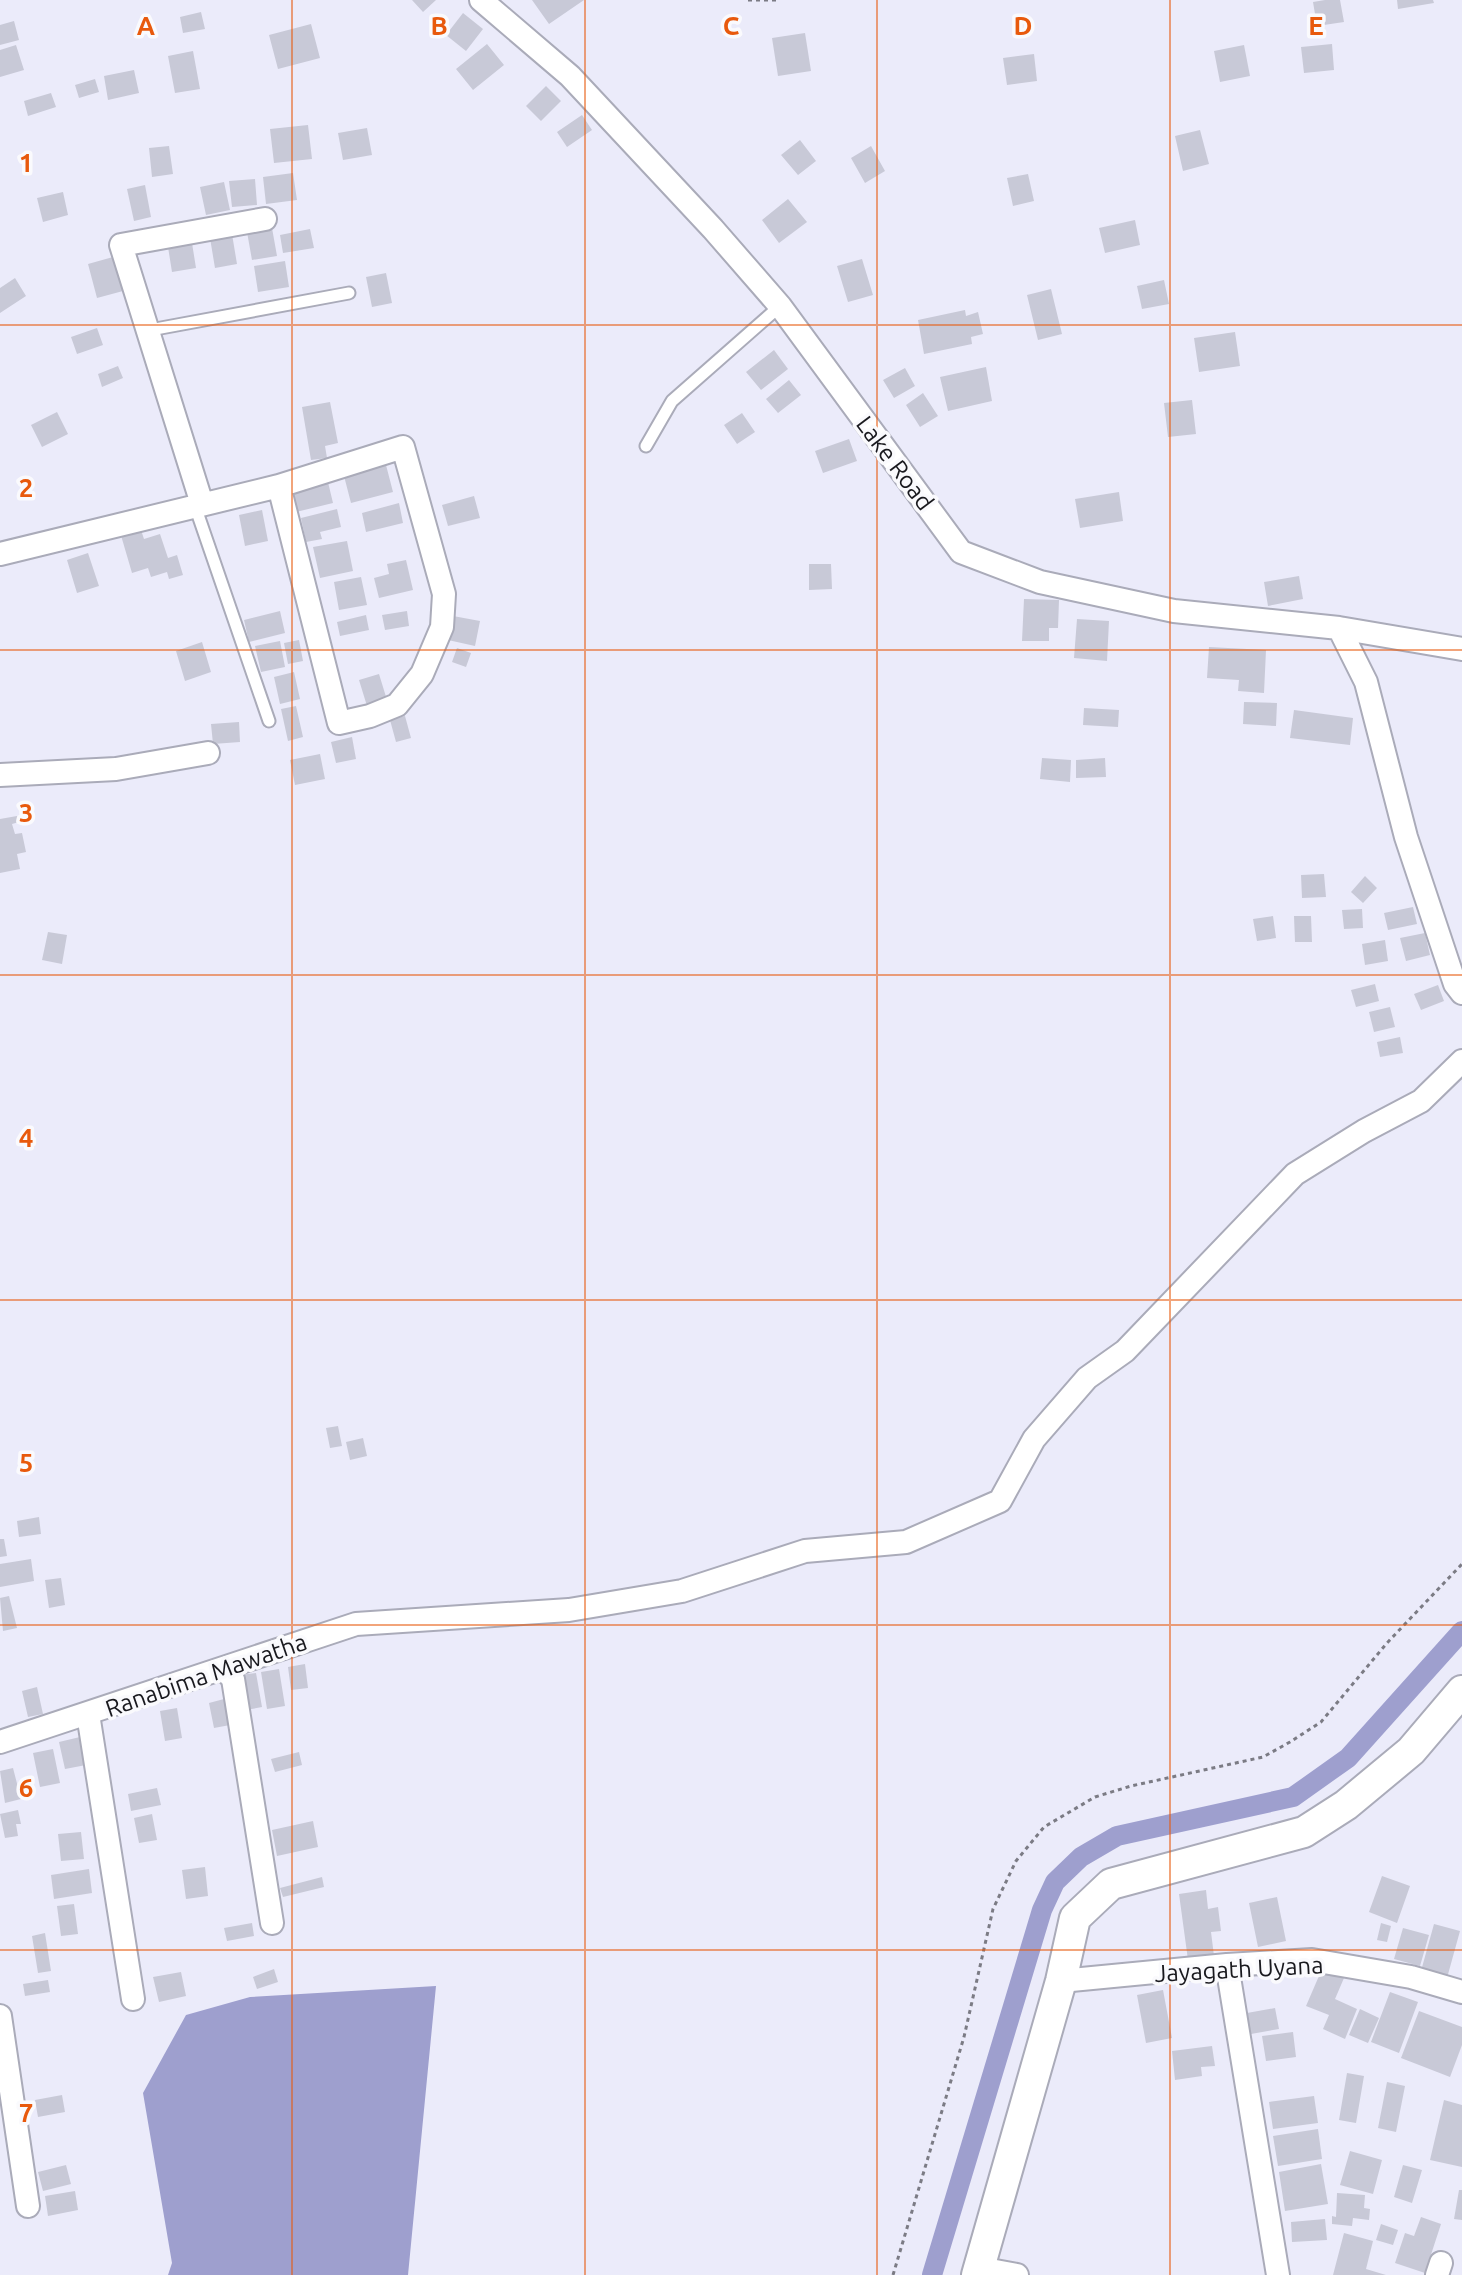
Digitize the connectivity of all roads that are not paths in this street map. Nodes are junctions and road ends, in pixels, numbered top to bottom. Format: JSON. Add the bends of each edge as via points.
{"nodes":[{"id":1,"x":481,"y":0,"type":"edge"},
{"id":2,"x":265,"y":219,"type":"dead end"},
{"id":3,"x":349,"y":293,"type":"dead end"},
{"id":4,"x":780,"y":306,"type":"junction"},
{"id":5,"x":150,"y":330,"type":"junction"},
{"id":6,"x":646,"y":446,"type":"dead end"},
{"id":7,"x":279,"y":486,"type":"junction"},
{"id":8,"x":198,"y":505,"type":"junction"},
{"id":9,"x":0,"y":554,"type":"edge"},
{"id":10,"x":1339,"y":628,"type":"junction"},
{"id":11,"x":1462,"y":649,"type":"edge"},
{"id":12,"x":269,"y":721,"type":"dead end"},
{"id":13,"x":208,"y":753,"type":"dead end"},
{"id":14,"x":0,"y":775,"type":"edge"},
{"id":15,"x":1462,"y":993,"type":"edge"},
{"id":16,"x":1462,"y":1061,"type":"edge"},
{"id":17,"x":224,"y":1669,"type":"junction"},
{"id":18,"x":1462,"y":1691,"type":"edge"},
{"id":19,"x":88,"y":1714,"type":"junction"},
{"id":20,"x":0,"y":1742,"type":"edge"},
{"id":21,"x":272,"y":1923,"type":"dead end"},
{"id":22,"x":1227,"y":1965,"type":"junction"},
{"id":23,"x":1061,"y":1981,"type":"junction"},
{"id":24,"x":1462,"y":1992,"type":"edge"},
{"id":25,"x":133,"y":1999,"type":"dead end"},
{"id":26,"x":0,"y":2016,"type":"edge"},
{"id":27,"x":28,"y":2206,"type":"dead end"},
{"id":28,"x":978,"y":2271,"type":"edge"},
{"id":29,"x":1017,"y":2275,"type":"edge"},
{"id":30,"x":1278,"y":2275,"type":"edge"}],
"edges":[{"from":1,"to":4,"type":"street","name":"Lake Road","via":[[570,76]]},
{"from":2,"to":5,"type":"street","via":[[121,245]]},
{"from":3,"to":5,"type":"lane"},
{"from":4,"to":6,"type":"lane","via":[[672,401]]},
{"from":4,"to":10,"type":"street","name":"Lake Road","via":[[961,552],[1040,582],[1174,611]]},
{"from":5,"to":8,"type":"street"},
{"from":7,"to":7,"type":"street","via":[[339,723],[397,705],[422,674],[437,639],[444,594],[403,447]]},
{"from":7,"to":8,"type":"street"},
{"from":8,"to":9,"type":"street"},
{"from":8,"to":12,"type":"lane"},
{"from":10,"to":11,"type":"street","name":"Lake Road"},
{"from":10,"to":15,"type":"street","via":[[1366,682],[1406,837]]},
{"from":13,"to":14,"type":"street","via":[[116,769]]},
{"from":16,"to":17,"type":"street","name":"Ranabima Mawatha","via":[[1421,1101],[1295,1174],[1125,1351],[1087,1378],[1034,1439],[1000,1501],[906,1542],[805,1551],[682,1591],[569,1610],[356,1624]]},
{"from":17,"to":19,"type":"street","name":"Ranabima Mawatha"},
{"from":17,"to":21,"type":"street","via":[[233,1679]]},
{"from":18,"to":23,"type":"main road","via":[[1411,1751],[1304,1832],[1111,1884],[1075,1918]]},
{"from":19,"to":20,"type":"street","name":"Ranabima Mawatha"},
{"from":19,"to":25,"type":"street"},
{"from":22,"to":23,"type":"street","name":"Jayagath Uyana"},
{"from":22,"to":24,"type":"street","name":"Jayagath Uyana","via":[[1312,1960],[1411,1977]]},
{"from":22,"to":30,"type":"street"},
{"from":23,"to":28,"type":"main road"},
{"from":26,"to":27,"type":"street"},
{"from":28,"to":29,"type":"street"}]}
